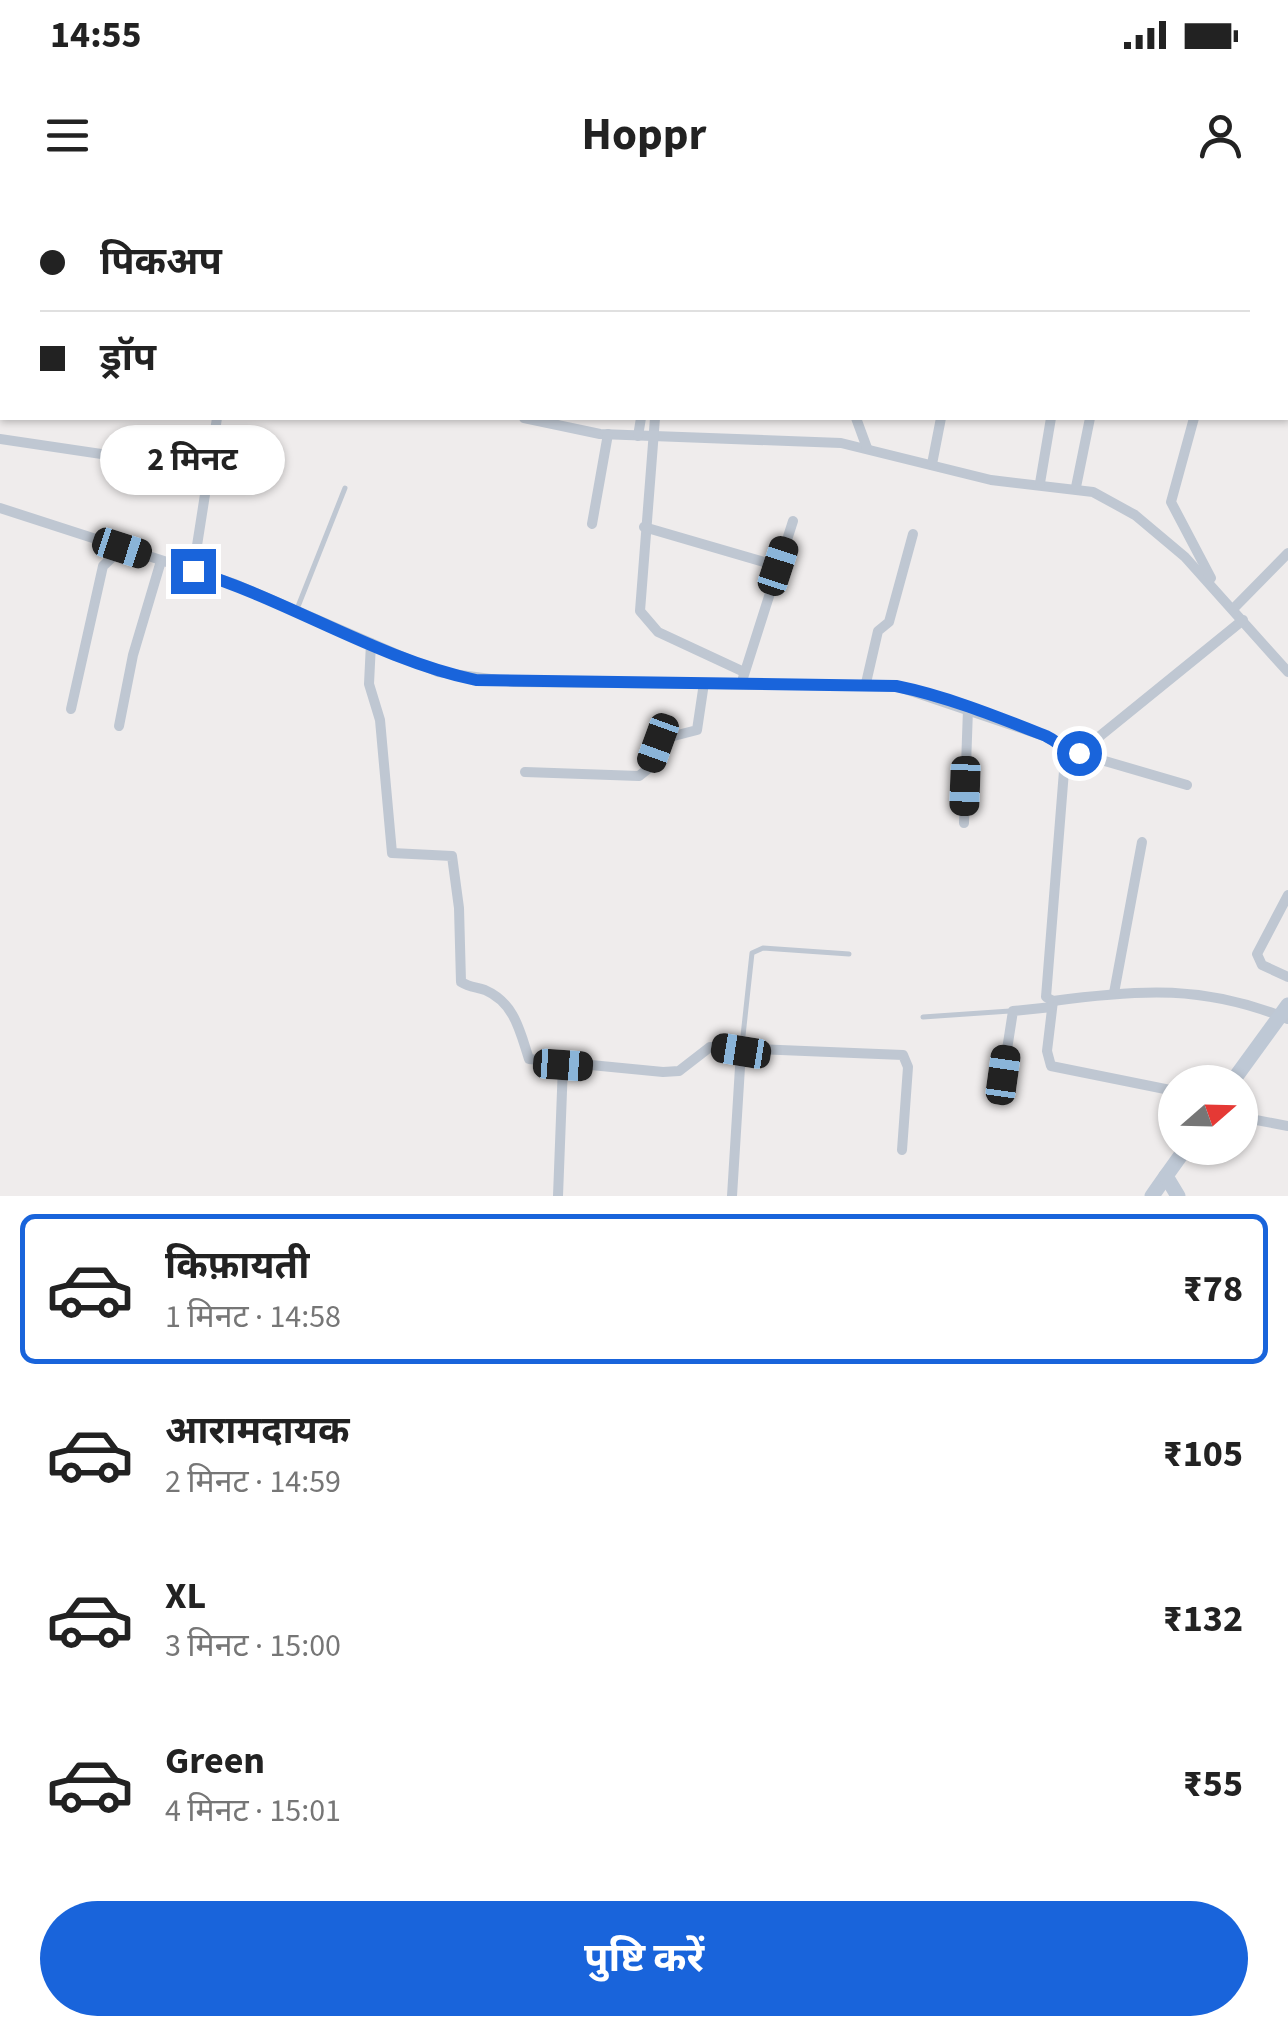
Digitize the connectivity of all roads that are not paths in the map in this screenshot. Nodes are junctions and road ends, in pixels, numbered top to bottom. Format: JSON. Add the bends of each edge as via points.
{"nodes":[{"id":1,"x":217,"y":420,"type":"edge"},
{"id":2,"x":642,"y":420,"type":"edge"},
{"id":3,"x":654,"y":420,"type":"edge"},
{"id":4,"x":857,"y":420,"type":"edge"},
{"id":5,"x":941,"y":420,"type":"edge"},
{"id":6,"x":1051,"y":420,"type":"edge"},
{"id":7,"x":1090,"y":420,"type":"edge"},
{"id":8,"x":1193,"y":420,"type":"edge"},
{"id":9,"x":552,"y":421,"type":"edge"},
{"id":10,"x":608,"y":434,"type":"junction"},
{"id":11,"x":646,"y":437,"type":"junction"},
{"id":12,"x":0,"y":439,"type":"edge"},
{"id":13,"x":867,"y":448,"type":"junction"},
{"id":14,"x":932,"y":464,"type":"junction"},
{"id":15,"x":210,"y":470,"type":"junction"},
{"id":16,"x":1040,"y":483,"type":"junction"},
{"id":17,"x":1076,"y":487,"type":"junction"},
{"id":18,"x":346,"y":488,"type":"dead end"},
{"id":19,"x":0,"y":508,"type":"edge"},
{"id":20,"x":793,"y":522,"type":"dead end"},
{"id":21,"x":592,"y":524,"type":"dead end"},
{"id":22,"x":644,"y":527,"type":"junction"},
{"id":23,"x":912,"y":534,"type":"dead end"},
{"id":24,"x":122,"y":548,"type":"junction"},
{"id":25,"x":1288,"y":553,"type":"edge"},
{"id":26,"x":161,"y":561,"type":"junction"},
{"id":27,"x":778,"y":566,"type":"junction"},
{"id":28,"x":193,"y":571,"type":"junction"},
{"id":29,"x":1217,"y":588,"type":"junction"},
{"id":30,"x":1234,"y":608,"type":"junction"},
{"id":31,"x":297,"y":609,"type":"junction"},
{"id":32,"x":1243,"y":620,"type":"junction"},
{"id":33,"x":371,"y":643,"type":"junction"},
{"id":34,"x":1288,"y":672,"type":"edge"},
{"id":35,"x":743,"y":677,"type":"junction"},
{"id":36,"x":704,"y":683,"type":"junction"},
{"id":37,"x":866,"y":683,"type":"junction"},
{"id":38,"x":71,"y":709,"type":"dead end"},
{"id":39,"x":968,"y":709,"type":"junction"},
{"id":40,"x":119,"y":726,"type":"dead end"},
{"id":41,"x":1063,"y":751,"type":"junction"},
{"id":42,"x":1079,"y":753,"type":"junction"},
{"id":43,"x":525,"y":772,"type":"dead end"},
{"id":44,"x":1187,"y":786,"type":"dead end"},
{"id":45,"x":964,"y":823,"type":"dead end"},
{"id":46,"x":1142,"y":842,"type":"dead end"},
{"id":47,"x":1288,"y":895,"type":"edge"},
{"id":48,"x":849,"y":954,"type":"dead end"},
{"id":49,"x":1288,"y":977,"type":"edge"},
{"id":50,"x":1114,"y":992,"type":"junction"},
{"id":51,"x":1053,"y":1004,"type":"junction"},
{"id":52,"x":1013,"y":1011,"type":"junction"},
{"id":53,"x":1285,"y":1013,"type":"edge"},
{"id":54,"x":923,"y":1017,"type":"dead end"},
{"id":55,"x":741,"y":1051,"type":"junction"},
{"id":56,"x":563,"y":1065,"type":"junction"},
{"id":57,"x":1245,"y":1065,"type":"edge"},
{"id":58,"x":1003,"y":1075,"type":"dead end"},
{"id":59,"x":1158,"y":1088,"type":"edge"},
{"id":60,"x":1258,"y":1120,"type":"edge"},
{"id":61,"x":1288,"y":1126,"type":"edge"},
{"id":62,"x":902,"y":1150,"type":"dead end"},
{"id":63,"x":1174,"y":1165,"type":"edge"},
{"id":64,"x":1166,"y":1176,"type":"junction"},
{"id":65,"x":558,"y":1196,"type":"edge"},
{"id":66,"x":732,"y":1196,"type":"edge"},
{"id":67,"x":1152,"y":1196,"type":"edge"},
{"id":68,"x":1178,"y":1196,"type":"edge"}],
"edges":[{"from":1,"to":15,"type":"street"},
{"from":2,"to":11,"type":"street"},
{"from":3,"to":11,"type":"street"},
{"from":4,"to":13,"type":"street"},
{"from":5,"to":14,"type":"street"},
{"from":6,"to":16,"type":"street"},
{"from":7,"to":17,"type":"street"},
{"from":8,"to":29,"type":"street","via":[[1171,502]]},
{"from":9,"to":10,"type":"street"},
{"from":10,"to":11,"type":"street"},
{"from":10,"to":21,"type":"street"},
{"from":11,"to":13,"type":"street"},
{"from":11,"to":22,"type":"street"},
{"from":12,"to":15,"type":"street"},
{"from":13,"to":14,"type":"street"},
{"from":14,"to":16,"type":"street","via":[[991,480]]},
{"from":15,"to":28,"type":"street"},
{"from":16,"to":17,"type":"street"},
{"from":17,"to":29,"type":"street","via":[[1135,514]]},
{"from":18,"to":31,"type":"lane"},
{"from":19,"to":24,"type":"street"},
{"from":20,"to":27,"type":"street"},
{"from":22,"to":27,"type":"street"},
{"from":22,"to":35,"type":"street","via":[[643,619]]},
{"from":23,"to":37,"type":"street"},
{"from":24,"to":26,"type":"street"},
{"from":24,"to":38,"type":"street","via":[[103,566]]},
{"from":25,"to":30,"type":"street"},
{"from":26,"to":28,"type":"street"},
{"from":26,"to":40,"type":"street"},
{"from":27,"to":35,"type":"street"},
{"from":28,"to":31,"type":"street"},
{"from":29,"to":30,"type":"street"},
{"from":30,"to":32,"type":"street"},
{"from":31,"to":33,"type":"street"},
{"from":32,"to":34,"type":"street"},
{"from":32,"to":42,"type":"street"},
{"from":33,"to":36,"type":"street","via":[[438,672],[476,680]]},
{"from":33,"to":56,"type":"street","via":[[369,684],[380,720],[392,853],[452,856],[461,982],[508,1009],[532,1062]]},
{"from":35,"to":36,"type":"street"},
{"from":35,"to":37,"type":"street","via":[[766,684]]},
{"from":36,"to":43,"type":"street","via":[[697,730],[662,738],[639,776]]},
{"from":37,"to":39,"type":"street","via":[[912,689]]},
{"from":39,"to":41,"type":"street","via":[[1044,736]]},
{"from":39,"to":45,"type":"street"},
{"from":41,"to":42,"type":"street"},
{"from":41,"to":51,"type":"street","via":[[1044,991]]},
{"from":42,"to":44,"type":"street"},
{"from":46,"to":50,"type":"street"},
{"from":47,"to":49,"type":"street","via":[[1257,954],[1262,965]]},
{"from":48,"to":55,"type":"lane","via":[[763,948],[752,953]]},
{"from":50,"to":51,"type":"street"},
{"from":50,"to":53,"type":"street","via":[[1218,995]]},
{"from":51,"to":52,"type":"street"},
{"from":51,"to":59,"type":"street","via":[[1051,1066]]},
{"from":52,"to":54,"type":"lane"},
{"from":52,"to":58,"type":"street"},
{"from":53,"to":57,"type":"main road"},
{"from":55,"to":56,"type":"street","via":[[704,1048],[674,1072]]},
{"from":55,"to":62,"type":"street","via":[[903,1056],[908,1067]]},
{"from":55,"to":66,"type":"street"},
{"from":56,"to":65,"type":"street"},
{"from":60,"to":61,"type":"street"},
{"from":63,"to":64,"type":"main road"},
{"from":64,"to":67,"type":"main road"},
{"from":64,"to":68,"type":"main road"}]}
